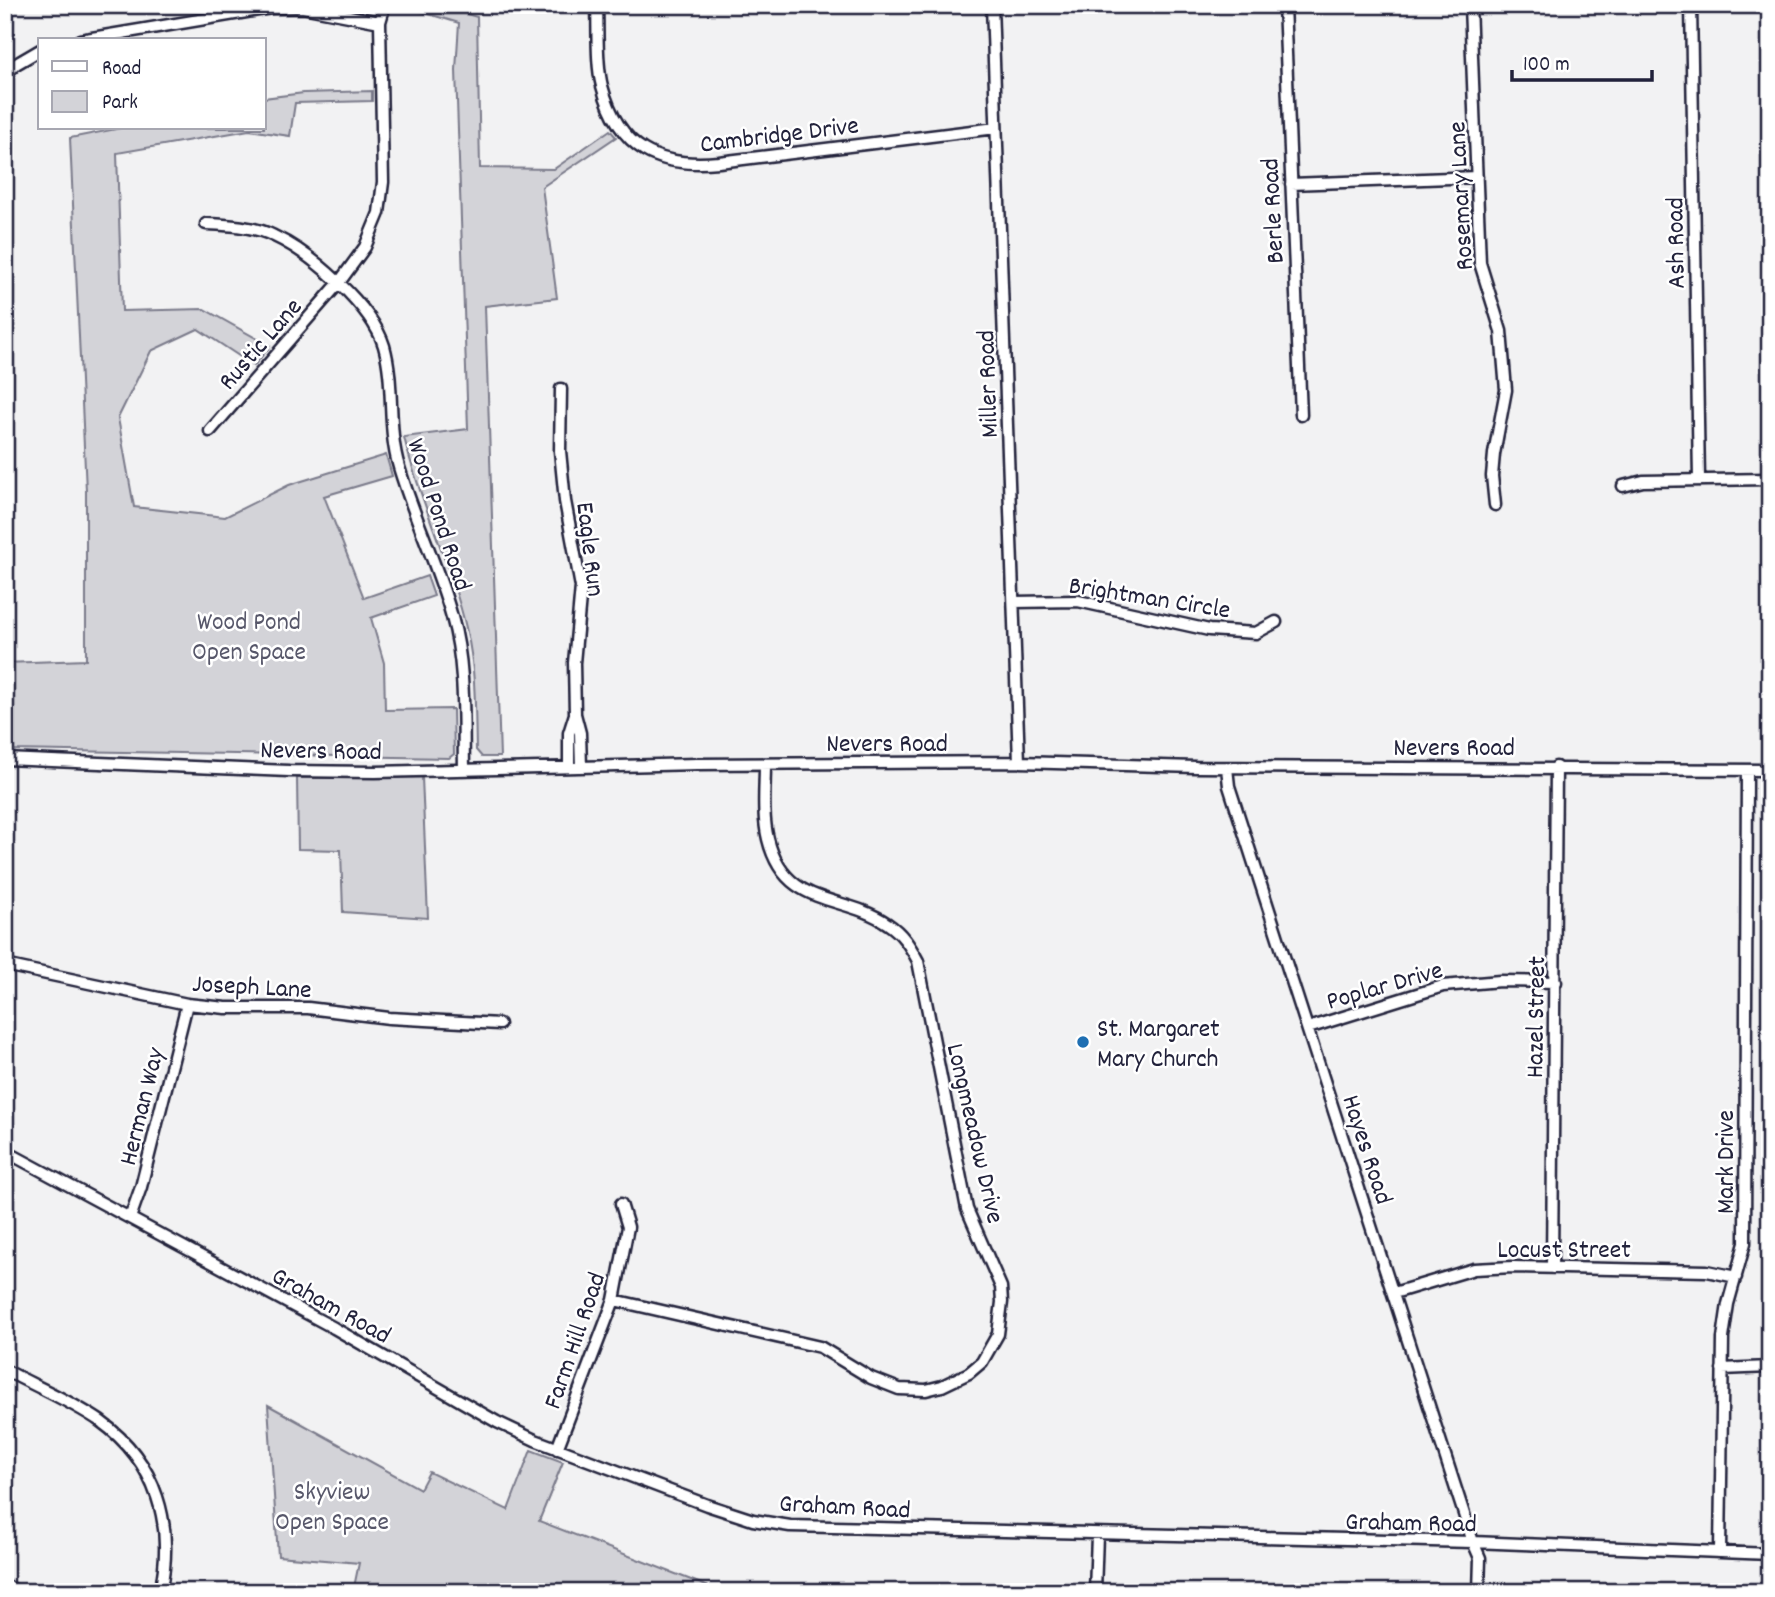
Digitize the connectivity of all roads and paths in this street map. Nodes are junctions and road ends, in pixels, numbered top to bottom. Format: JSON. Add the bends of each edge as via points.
{"nodes":[{"id":1,"x":385,"y":5,"type":"edge"},
{"id":2,"x":597,"y":5,"type":"edge"},
{"id":3,"x":992,"y":5,"type":"edge"},
{"id":4,"x":1284,"y":5,"type":"edge"},
{"id":5,"x":1470,"y":5,"type":"edge"},
{"id":6,"x":1691,"y":5,"type":"edge"},
{"id":7,"x":380,"y":22,"type":"junction"},
{"id":8,"x":92,"y":38,"type":"edge"},
{"id":9,"x":38,"y":51,"type":"edge"},
{"id":10,"x":5,"y":75,"type":"edge"},
{"id":11,"x":996,"y":128,"type":"junction"},
{"id":12,"x":1477,"y":177,"type":"junction"},
{"id":13,"x":1290,"y":184,"type":"junction"},
{"id":14,"x":206,"y":224,"type":"dead end"},
{"id":15,"x":338,"y":284,"type":"junction"},
{"id":16,"x":561,"y":388,"type":"dead end"},
{"id":17,"x":1301,"y":415,"type":"dead end"},
{"id":18,"x":210,"y":430,"type":"dead end"},
{"id":19,"x":1699,"y":479,"type":"junction"},
{"id":20,"x":1770,"y":479,"type":"edge"},
{"id":21,"x":1623,"y":486,"type":"dead end"},
{"id":22,"x":1495,"y":505,"type":"dead end"},
{"id":23,"x":1014,"y":602,"type":"junction"},
{"id":24,"x":1276,"y":622,"type":"dead end"},
{"id":25,"x":575,"y":714,"type":"junction"},
{"id":26,"x":5,"y":759,"type":"edge"},
{"id":27,"x":1019,"y":762,"type":"junction"},
{"id":28,"x":765,"y":764,"type":"junction"},
{"id":29,"x":569,"y":767,"type":"junction"},
{"id":30,"x":581,"y":767,"type":"junction"},
{"id":31,"x":1556,"y":767,"type":"junction"},
{"id":32,"x":1227,"y":768,"type":"junction"},
{"id":33,"x":1747,"y":769,"type":"junction"},
{"id":34,"x":464,"y":770,"type":"junction"},
{"id":35,"x":1770,"y":770,"type":"edge"},
{"id":36,"x":5,"y":965,"type":"edge"},
{"id":37,"x":1556,"y":982,"type":"junction"},
{"id":38,"x":187,"y":1004,"type":"junction"},
{"id":39,"x":499,"y":1024,"type":"dead end"},
{"id":40,"x":1308,"y":1028,"type":"junction"},
{"id":41,"x":5,"y":1151,"type":"edge"},
{"id":42,"x":621,"y":1204,"type":"dead end"},
{"id":43,"x":131,"y":1218,"type":"junction"},
{"id":44,"x":1552,"y":1268,"type":"junction"},
{"id":45,"x":1736,"y":1277,"type":"junction"},
{"id":46,"x":1394,"y":1293,"type":"junction"},
{"id":47,"x":614,"y":1300,"type":"junction"},
{"id":48,"x":1770,"y":1367,"type":"edge"},
{"id":49,"x":1722,"y":1369,"type":"junction"},
{"id":50,"x":5,"y":1370,"type":"edge"},
{"id":51,"x":557,"y":1449,"type":"junction"},
{"id":52,"x":1097,"y":1535,"type":"junction"},
{"id":53,"x":1473,"y":1542,"type":"junction"},
{"id":54,"x":1720,"y":1552,"type":"junction"},
{"id":55,"x":1770,"y":1554,"type":"edge"},
{"id":56,"x":5,"y":1585,"type":"edge"},
{"id":57,"x":18,"y":1592,"type":"edge"},
{"id":58,"x":160,"y":1592,"type":"edge"},
{"id":59,"x":1095,"y":1592,"type":"edge"},
{"id":60,"x":1479,"y":1592,"type":"edge"}],
"edges":[{"from":1,"to":7,"type":"street"},
{"from":2,"to":11,"type":"street","name":"Cambridge Drive","via":[[601,84],[626,137],[657,157],[689,165]]},
{"from":3,"to":11,"type":"street","name":"Miller Road"},
{"from":4,"to":13,"type":"street","name":"Berle Road"},
{"from":5,"to":12,"type":"street","name":"Rosemary Lane"},
{"from":6,"to":19,"type":"street","name":"Ash Road"},
{"from":7,"to":8,"type":"street","via":[[302,7],[271,8]]},
{"from":7,"to":15,"type":"street","via":[[384,142],[379,213],[365,247]]},
{"from":9,"to":10,"type":"street"},
{"from":11,"to":23,"type":"street","name":"Miller Road"},
{"from":12,"to":13,"type":"street"},
{"from":12,"to":22,"type":"street","name":"Rosemary Lane","via":[[1480,263],[1501,331],[1505,370],[1492,477]]},
{"from":13,"to":17,"type":"street","name":"Berle Road"},
{"from":14,"to":15,"type":"street","name":"Wood Pond Road","via":[[273,235]]},
{"from":15,"to":18,"type":"street","name":"Rustic Lane"},
{"from":15,"to":34,"type":"street","name":"Wood Pond Road","via":[[368,314],[384,346],[396,457],[442,583],[459,650]]},
{"from":16,"to":25,"type":"street","name":"Eagle Run","via":[[560,451],[580,587]]},
{"from":19,"to":20,"type":"street"},
{"from":19,"to":21,"type":"street"},
{"from":23,"to":24,"type":"street","name":"Brightman Circle","via":[[1078,601],[1209,630],[1256,633]]},
{"from":23,"to":27,"type":"street","name":"Miller Road"},
{"from":25,"to":29,"type":"street","name":"Eagle Run","via":[[569,733]]},
{"from":25,"to":30,"type":"street","name":"Eagle Run"},
{"from":26,"to":34,"type":"street","name":"Nevers Road","via":[[289,771]]},
{"from":27,"to":28,"type":"street","name":"Nevers Road"},
{"from":27,"to":32,"type":"street","name":"Nevers Road"},
{"from":28,"to":30,"type":"street","name":"Nevers Road"},
{"from":28,"to":47,"type":"street","name":"Longmeadow Drive","via":[[764,821],[782,870],[806,892],[887,923],[901,933],[918,961],[967,1209],[1001,1287],[998,1334],[970,1373],[942,1386],[913,1391],[884,1384],[820,1347]]},
{"from":29,"to":30,"type":"street","name":"Nevers Road"},
{"from":29,"to":34,"type":"street","name":"Nevers Road"},
{"from":31,"to":32,"type":"street","name":"Nevers Road"},
{"from":31,"to":33,"type":"street","name":"Nevers Road"},
{"from":31,"to":37,"type":"street","name":"Hazel Street"},
{"from":32,"to":40,"type":"street","name":"Hayes Road"},
{"from":33,"to":35,"type":"street","name":"Nevers Road"},
{"from":33,"to":45,"type":"street","name":"Mark Drive","via":[[1745,1242]]},
{"from":36,"to":38,"type":"street","name":"Joseph Lane"},
{"from":37,"to":40,"type":"street","name":"Poplar Drive","via":[[1443,986]]},
{"from":37,"to":44,"type":"street","name":"Hazel Street"},
{"from":38,"to":39,"type":"street","name":"Joseph Lane","via":[[307,1008]]},
{"from":38,"to":43,"type":"street","name":"Herman Way"},
{"from":40,"to":46,"type":"street","name":"Hayes Road"},
{"from":41,"to":43,"type":"street","name":"Graham Road"},
{"from":42,"to":47,"type":"street","name":"Farm Hill Road","via":[[628,1227]]},
{"from":43,"to":51,"type":"street","name":"Graham Road","via":[[497,1422]]},
{"from":44,"to":45,"type":"street","name":"Locust Street","via":[[1707,1271]]},
{"from":44,"to":46,"type":"street","name":"Locust Street","via":[[1474,1269]]},
{"from":45,"to":49,"type":"street","name":"Mark Drive","via":[[1728,1304]]},
{"from":46,"to":53,"type":"street","name":"Hayes Road"},
{"from":47,"to":51,"type":"street","name":"Farm Hill Road"},
{"from":48,"to":49,"type":"street"},
{"from":49,"to":54,"type":"street","name":"Mark Drive"},
{"from":50,"to":58,"type":"street","via":[[99,1420],[127,1444],[148,1474],[167,1547]]},
{"from":51,"to":52,"type":"street","name":"Graham Road","via":[[752,1520],[790,1526]]},
{"from":52,"to":53,"type":"street","name":"Graham Road"},
{"from":52,"to":59,"type":"street"},
{"from":53,"to":54,"type":"street","name":"Graham Road"},
{"from":53,"to":60,"type":"street","name":"Hayes Road","via":[[1480,1558]]},
{"from":54,"to":55,"type":"street","name":"Graham Road"},
{"from":56,"to":57,"type":"street"}]}
